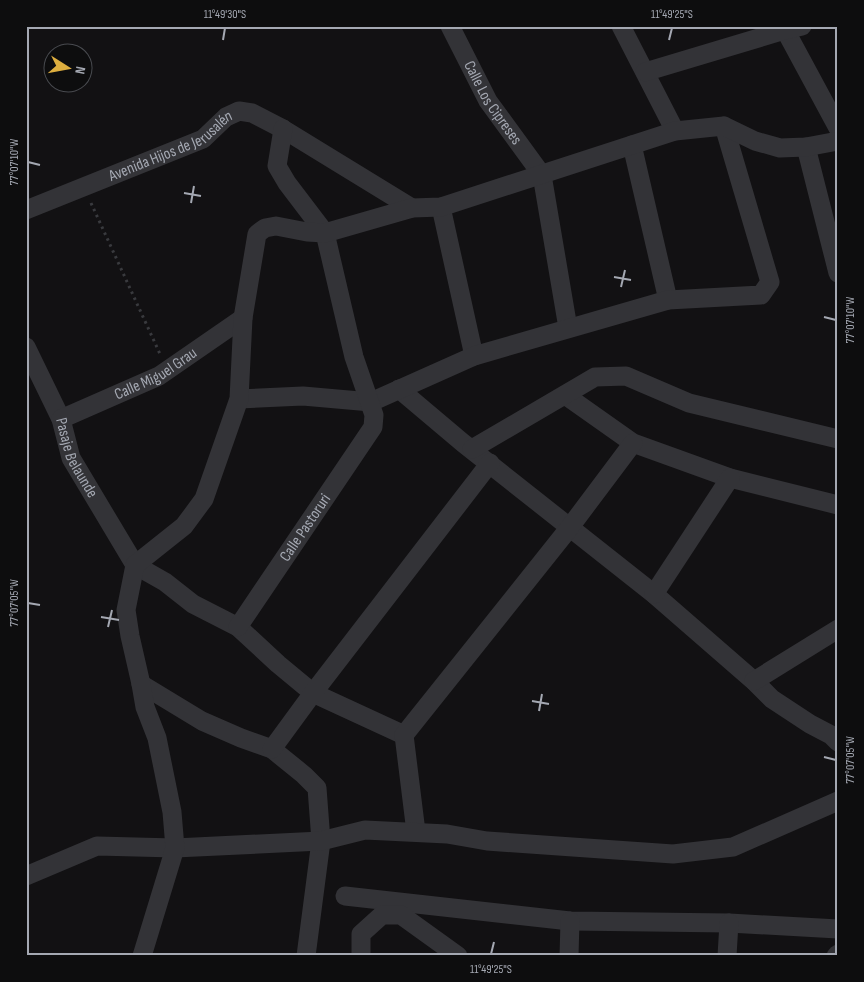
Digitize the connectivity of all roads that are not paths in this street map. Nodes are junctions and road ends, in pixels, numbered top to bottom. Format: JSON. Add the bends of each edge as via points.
{"nodes":[{"id":1,"x":450,"y":26,"type":"edge"},
{"id":2,"x":621,"y":26,"type":"edge"},
{"id":3,"x":790,"y":27,"type":"edge"},
{"id":4,"x":645,"y":72,"type":"junction"},
{"id":5,"x":724,"y":126,"type":"junction"},
{"id":6,"x":838,"y":128,"type":"edge"},
{"id":7,"x":283,"y":129,"type":"junction"},
{"id":8,"x":675,"y":131,"type":"junction"},
{"id":9,"x":838,"y":141,"type":"edge"},
{"id":10,"x":632,"y":145,"type":"junction"},
{"id":11,"x":806,"y":147,"type":"junction"},
{"id":12,"x":542,"y":174,"type":"junction"},
{"id":13,"x":412,"y":208,"type":"junction"},
{"id":14,"x":441,"y":208,"type":"junction"},
{"id":15,"x":26,"y":210,"type":"edge"},
{"id":16,"x":325,"y":233,"type":"junction"},
{"id":17,"x":838,"y":273,"type":"edge"},
{"id":18,"x":668,"y":300,"type":"junction"},
{"id":19,"x":243,"y":318,"type":"junction"},
{"id":20,"x":568,"y":328,"type":"junction"},
{"id":21,"x":26,"y":347,"type":"edge"},
{"id":22,"x":474,"y":356,"type":"junction"},
{"id":23,"x":399,"y":389,"type":"junction"},
{"id":24,"x":566,"y":395,"type":"junction"},
{"id":25,"x":239,"y":399,"type":"junction"},
{"id":26,"x":371,"y":402,"type":"junction"},
{"id":27,"x":61,"y":419,"type":"junction"},
{"id":28,"x":838,"y":439,"type":"edge"},
{"id":29,"x":633,"y":443,"type":"junction"},
{"id":30,"x":472,"y":449,"type":"junction"},
{"id":31,"x":490,"y":463,"type":"junction"},
{"id":32,"x":730,"y":478,"type":"junction"},
{"id":33,"x":838,"y":505,"type":"edge"},
{"id":34,"x":570,"y":527,"type":"junction"},
{"id":35,"x":135,"y":565,"type":"junction"},
{"id":36,"x":654,"y":594,"type":"junction"},
{"id":37,"x":238,"y":627,"type":"junction"},
{"id":38,"x":838,"y":630,"type":"edge"},
{"id":39,"x":754,"y":681,"type":"junction"},
{"id":40,"x":141,"y":684,"type":"junction"},
{"id":41,"x":313,"y":693,"type":"junction"},
{"id":42,"x":404,"y":735,"type":"junction"},
{"id":43,"x":838,"y":742,"type":"edge"},
{"id":44,"x":272,"y":749,"type":"junction"},
{"id":45,"x":838,"y":800,"type":"edge"},
{"id":46,"x":416,"y":832,"type":"junction"},
{"id":47,"x":321,"y":841,"type":"junction"},
{"id":48,"x":174,"y":848,"type":"junction"},
{"id":49,"x":26,"y":876,"type":"edge"},
{"id":50,"x":346,"y":896,"type":"dead end"},
{"id":51,"x":570,"y":921,"type":"junction"},
{"id":52,"x":729,"y":923,"type":"junction"},
{"id":53,"x":838,"y":929,"type":"edge"},
{"id":54,"x":142,"y":956,"type":"edge"},
{"id":55,"x":306,"y":956,"type":"edge"},
{"id":56,"x":362,"y":956,"type":"edge"},
{"id":57,"x":458,"y":956,"type":"edge"},
{"id":58,"x":570,"y":956,"type":"edge"},
{"id":59,"x":728,"y":956,"type":"edge"}],
"edges":[{"from":1,"to":12,"type":"street","name":"Calle Los Cipreses","via":[[488,101]]},
{"from":2,"to":4,"type":"street"},
{"from":3,"to":4,"type":"street"},
{"from":3,"to":6,"type":"street"},
{"from":4,"to":8,"type":"street"},
{"from":5,"to":8,"type":"street"},
{"from":5,"to":11,"type":"street","via":[[780,148]]},
{"from":5,"to":18,"type":"street","via":[[770,282],[760,295]]},
{"from":7,"to":13,"type":"street","name":"Avenida Hijos de Jerusalén"},
{"from":7,"to":15,"type":"street","name":"Avenida Hijos de Jerusalén","via":[[252,112],[239,111],[203,139]]},
{"from":7,"to":16,"type":"street","via":[[277,166]]},
{"from":8,"to":10,"type":"street"},
{"from":9,"to":11,"type":"street"},
{"from":10,"to":12,"type":"street"},
{"from":10,"to":18,"type":"street"},
{"from":11,"to":17,"type":"street"},
{"from":12,"to":14,"type":"street"},
{"from":12,"to":20,"type":"street"},
{"from":13,"to":14,"type":"street"},
{"from":13,"to":16,"type":"street"},
{"from":14,"to":22,"type":"street"},
{"from":16,"to":19,"type":"street","via":[[276,226],[257,234]]},
{"from":16,"to":26,"type":"street","via":[[354,357]]},
{"from":18,"to":20,"type":"street"},
{"from":19,"to":25,"type":"street"},
{"from":19,"to":27,"type":"street","name":"Calle Miguel Grau","via":[[159,376]]},
{"from":20,"to":22,"type":"street"},
{"from":21,"to":27,"type":"street","name":"Pasaje Belaunde"},
{"from":22,"to":23,"type":"street"},
{"from":23,"to":26,"type":"street"},
{"from":23,"to":30,"type":"street"},
{"from":24,"to":28,"type":"street","via":[[595,377],[626,376],[689,403]]},
{"from":24,"to":29,"type":"street"},
{"from":24,"to":30,"type":"street"},
{"from":25,"to":26,"type":"street","via":[[303,396]]},
{"from":25,"to":35,"type":"street","via":[[204,499],[184,526]]},
{"from":26,"to":37,"type":"street","name":"Calle Pastoruri","via":[[373,428]]},
{"from":27,"to":35,"type":"street","name":"Pasaje Belaunde","via":[[71,458]]},
{"from":29,"to":32,"type":"street"},
{"from":29,"to":34,"type":"street"},
{"from":30,"to":31,"type":"street"},
{"from":31,"to":34,"type":"street"},
{"from":31,"to":41,"type":"street"},
{"from":32,"to":33,"type":"street"},
{"from":32,"to":36,"type":"street"},
{"from":34,"to":36,"type":"street"},
{"from":34,"to":42,"type":"street"},
{"from":35,"to":37,"type":"street","via":[[165,582],[193,604]]},
{"from":35,"to":40,"type":"street","via":[[126,610]]},
{"from":36,"to":39,"type":"street"},
{"from":37,"to":41,"type":"street"},
{"from":38,"to":39,"type":"street"},
{"from":39,"to":43,"type":"street","via":[[772,699]]},
{"from":40,"to":44,"type":"street","via":[[202,720]]},
{"from":40,"to":48,"type":"street","via":[[145,707],[157,738],[172,812]]},
{"from":41,"to":42,"type":"street"},
{"from":41,"to":44,"type":"street"},
{"from":42,"to":46,"type":"street"},
{"from":44,"to":47,"type":"street","via":[[317,788]]},
{"from":45,"to":46,"type":"street","via":[[733,847],[673,854],[487,841]]},
{"from":46,"to":47,"type":"street","via":[[365,830]]},
{"from":47,"to":48,"type":"street"},
{"from":47,"to":55,"type":"street"},
{"from":48,"to":49,"type":"street","via":[[97,846]]},
{"from":48,"to":54,"type":"street"},
{"from":50,"to":51,"type":"street"},
{"from":51,"to":52,"type":"street"},
{"from":51,"to":58,"type":"street"},
{"from":52,"to":53,"type":"street"},
{"from":52,"to":59,"type":"street"},
{"from":56,"to":57,"type":"street","via":[[361,934],[382,914],[401,916]]}]}
